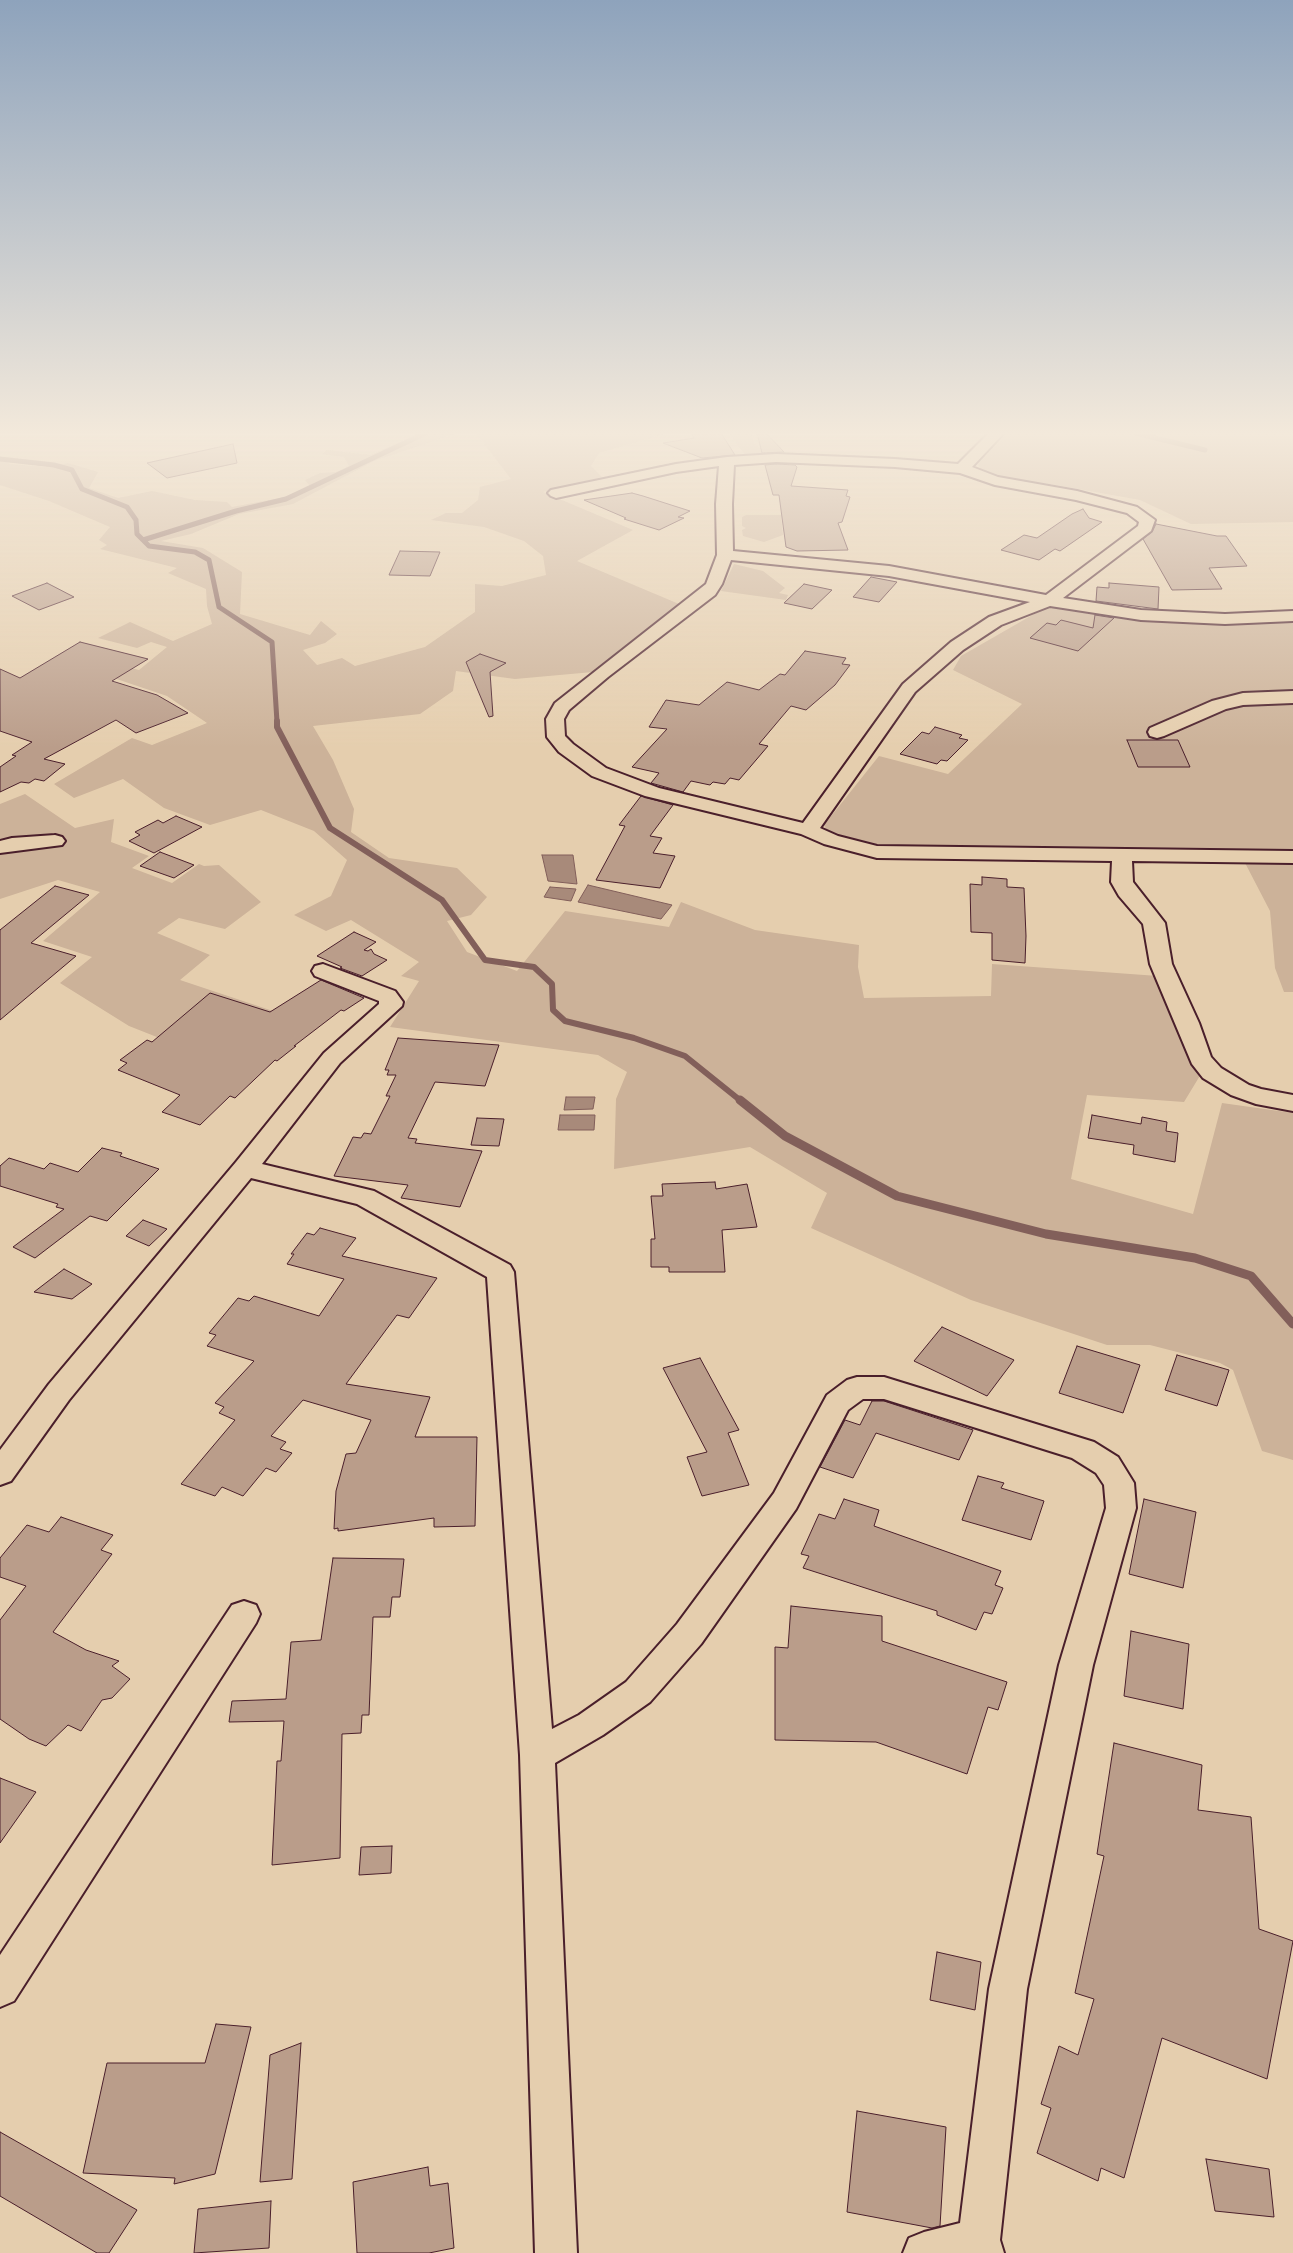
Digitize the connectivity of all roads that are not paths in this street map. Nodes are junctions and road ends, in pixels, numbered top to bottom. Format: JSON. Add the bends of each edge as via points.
{"nodes":[{"id":1,"x":724,"y":538,"type":"edge"},
{"id":2,"x":1132,"y":538,"type":"edge"},
{"id":3,"x":724,"y":555,"type":"junction"},
{"id":4,"x":1049,"y":601,"type":"junction"},
{"id":5,"x":1293,"y":616,"type":"edge"},
{"id":6,"x":1293,"y":697,"type":"edge"},
{"id":7,"x":1157,"y":732,"type":"dead end"},
{"id":8,"x":808,"y":830,"type":"junction"},
{"id":9,"x":55,"y":841,"type":"dead end"},
{"id":10,"x":0,"y":847,"type":"edge"},
{"id":11,"x":1122,"y":856,"type":"junction"},
{"id":12,"x":1293,"y":857,"type":"edge"},
{"id":13,"x":323,"y":971,"type":"dead end"},
{"id":14,"x":1293,"y":1103,"type":"edge"},
{"id":15,"x":245,"y":1168,"type":"junction"},
{"id":16,"x":0,"y":1472,"type":"edge"},
{"id":17,"x":244,"y":1614,"type":"dead end"},
{"id":18,"x":537,"y":1755,"type":"junction"},
{"id":19,"x":0,"y":1988,"type":"edge"},
{"id":20,"x":981,"y":2246,"type":"edge"},
{"id":21,"x":556,"y":2253,"type":"edge"},
{"id":22,"x":924,"y":2253,"type":"edge"}],
"edges":[{"from":1,"to":3,"type":"street"},
{"from":2,"to":4,"type":"street"},
{"from":3,"to":4,"type":"street","via":[[889,571]]},
{"from":3,"to":8,"type":"street","via":[[714,584],[708,591],[562,707],[555,720],[556,736],[566,748],[599,772],[622,782]]},
{"from":4,"to":5,"type":"street","via":[[1150,616],[1225,619]]},
{"from":4,"to":8,"type":"street","via":[[995,620],[957,646],[909,688]]},
{"from":6,"to":7,"type":"street","via":[[1243,699],[1219,705]]},
{"from":8,"to":11,"type":"street","via":[[856,848],[892,854]]},
{"from":9,"to":10,"type":"street"},
{"from":11,"to":12,"type":"street"},
{"from":11,"to":14,"type":"street","via":[[1122,882],[1154,923],[1162,964],[1200,1059],[1212,1072],[1240,1090]]},
{"from":13,"to":15,"type":"street","via":[[387,996],[390,1006],[332,1058]]},
{"from":15,"to":16,"type":"street","via":[[59,1392]]},
{"from":15,"to":18,"type":"street","via":[[365,1197],[500,1272]]},
{"from":17,"to":19,"type":"street"},
{"from":18,"to":20,"type":"street","via":[[591,1725],[638,1692],[689,1634],[785,1501],[837,1403],[858,1388],[894,1391],[1083,1450],[1107,1465],[1119,1484],[1121,1508],[1076,1665],[1008,1990]]},
{"from":18,"to":21,"type":"street"},
{"from":20,"to":22,"type":"street"}]}
